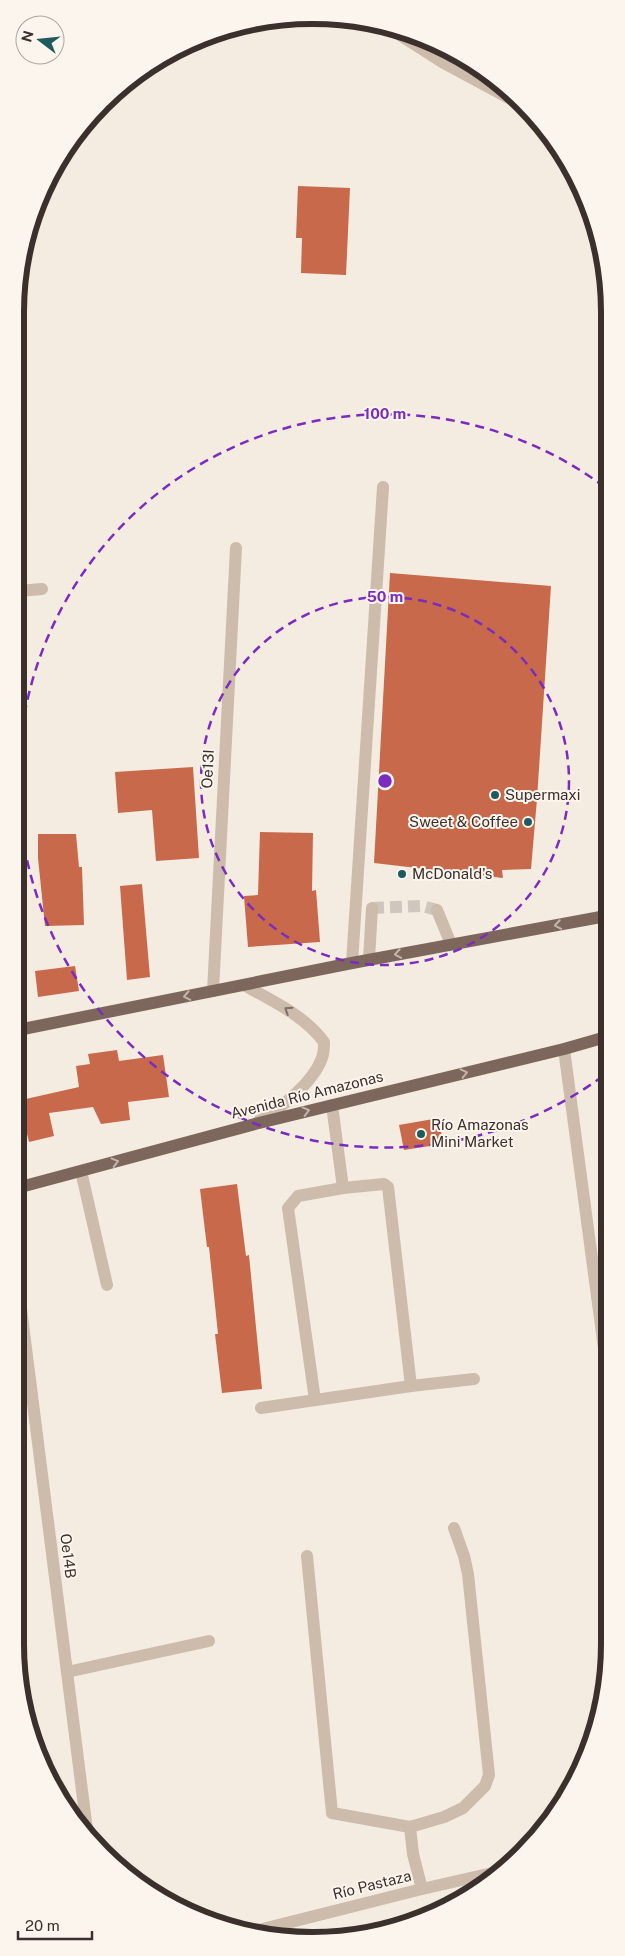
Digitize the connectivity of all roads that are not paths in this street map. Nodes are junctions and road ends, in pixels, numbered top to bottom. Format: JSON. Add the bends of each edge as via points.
{"nodes":[{"id":1,"x":413,"y":42,"type":"edge"},
{"id":2,"x":503,"y":95,"type":"edge"},
{"id":3,"x":383,"y":487,"type":"dead end"},
{"id":4,"x":236,"y":548,"type":"dead end"},
{"id":5,"x":42,"y":589,"type":"dead end"},
{"id":6,"x":24,"y":591,"type":"edge"},
{"id":7,"x":372,"y":908,"type":"dead end"},
{"id":8,"x":436,"y":910,"type":"dead end"},
{"id":9,"x":601,"y":917,"type":"edge"},
{"id":10,"x":451,"y":944,"type":"junction"},
{"id":11,"x":369,"y":960,"type":"junction"},
{"id":12,"x":352,"y":963,"type":"junction"},
{"id":13,"x":244,"y":984,"type":"junction"},
{"id":14,"x":213,"y":991,"type":"junction"},
{"id":15,"x":24,"y":1025,"type":"edge"},
{"id":16,"x":601,"y":1039,"type":"edge"},
{"id":17,"x":564,"y":1050,"type":"junction"},
{"id":18,"x":332,"y":1105,"type":"junction"},
{"id":19,"x":255,"y":1124,"type":"junction"},
{"id":20,"x":81,"y":1171,"type":"junction"},
{"id":21,"x":24,"y":1186,"type":"edge"},
{"id":22,"x":343,"y":1188,"type":"junction"},
{"id":23,"x":107,"y":1285,"type":"dead end"},
{"id":24,"x":601,"y":1326,"type":"edge"},
{"id":25,"x":24,"y":1339,"type":"edge"},
{"id":26,"x":474,"y":1379,"type":"dead end"},
{"id":27,"x":411,"y":1386,"type":"junction"},
{"id":28,"x":315,"y":1400,"type":"junction"},
{"id":29,"x":261,"y":1408,"type":"dead end"},
{"id":30,"x":454,"y":1528,"type":"dead end"},
{"id":31,"x":307,"y":1556,"type":"dead end"},
{"id":32,"x":209,"y":1641,"type":"dead end"},
{"id":33,"x":67,"y":1672,"type":"junction"},
{"id":34,"x":86,"y":1823,"type":"edge"},
{"id":35,"x":410,"y":1827,"type":"junction"},
{"id":36,"x":486,"y":1874,"type":"edge"},
{"id":37,"x":422,"y":1889,"type":"junction"},
{"id":38,"x":265,"y":1928,"type":"edge"}],
"edges":[{"from":1,"to":2,"type":"street"},
{"from":3,"to":12,"type":"street"},
{"from":4,"to":14,"type":"street","name":"Oe13I"},
{"from":5,"to":6,"type":"street"},
{"from":7,"to":11,"type":"street"},
{"from":8,"to":10,"type":"street"},
{"from":9,"to":10,"type":"main road","one_way":true},
{"from":10,"to":11,"type":"main road","one_way":true},
{"from":11,"to":12,"type":"main road"},
{"from":12,"to":13,"type":"main road"},
{"from":13,"to":14,"type":"main road"},
{"from":19,"to":13,"type":"street","one_way":true,"via":[[280,1109],[300,1090],[323,1057],[324,1042],[308,1023]]},
{"from":14,"to":15,"type":"main road","one_way":true},
{"from":16,"to":17,"type":"main road","name":"Avenida Río Amazonas"},
{"from":18,"to":17,"type":"main road","name":"Avenida Río Amazonas","one_way":true},
{"from":17,"to":24,"type":"street"},
{"from":19,"to":18,"type":"main road","name":"Avenida Río Amazonas","one_way":true},
{"from":18,"to":22,"type":"street"},
{"from":20,"to":19,"type":"main road","name":"Avenida Río Amazonas","one_way":true},
{"from":20,"to":21,"type":"main road","name":"Avenida Río Amazonas"},
{"from":20,"to":23,"type":"street"},
{"from":22,"to":27,"type":"street","via":[[384,1184],[388,1188]]},
{"from":22,"to":28,"type":"street","via":[[298,1196],[288,1208]]},
{"from":25,"to":33,"type":"street","name":"Oe14B"},
{"from":26,"to":27,"type":"street"},
{"from":27,"to":28,"type":"street"},
{"from":28,"to":29,"type":"street"},
{"from":30,"to":35,"type":"street","via":[[468,1574],[489,1775],[485,1786],[463,1808]]},
{"from":31,"to":35,"type":"street","via":[[332,1813]]},
{"from":32,"to":33,"type":"street"},
{"from":33,"to":34,"type":"street","name":"Oe14B"},
{"from":35,"to":37,"type":"street"},
{"from":36,"to":37,"type":"street","name":"Río Pastaza"},
{"from":37,"to":38,"type":"street","name":"Río Pastaza"}]}
